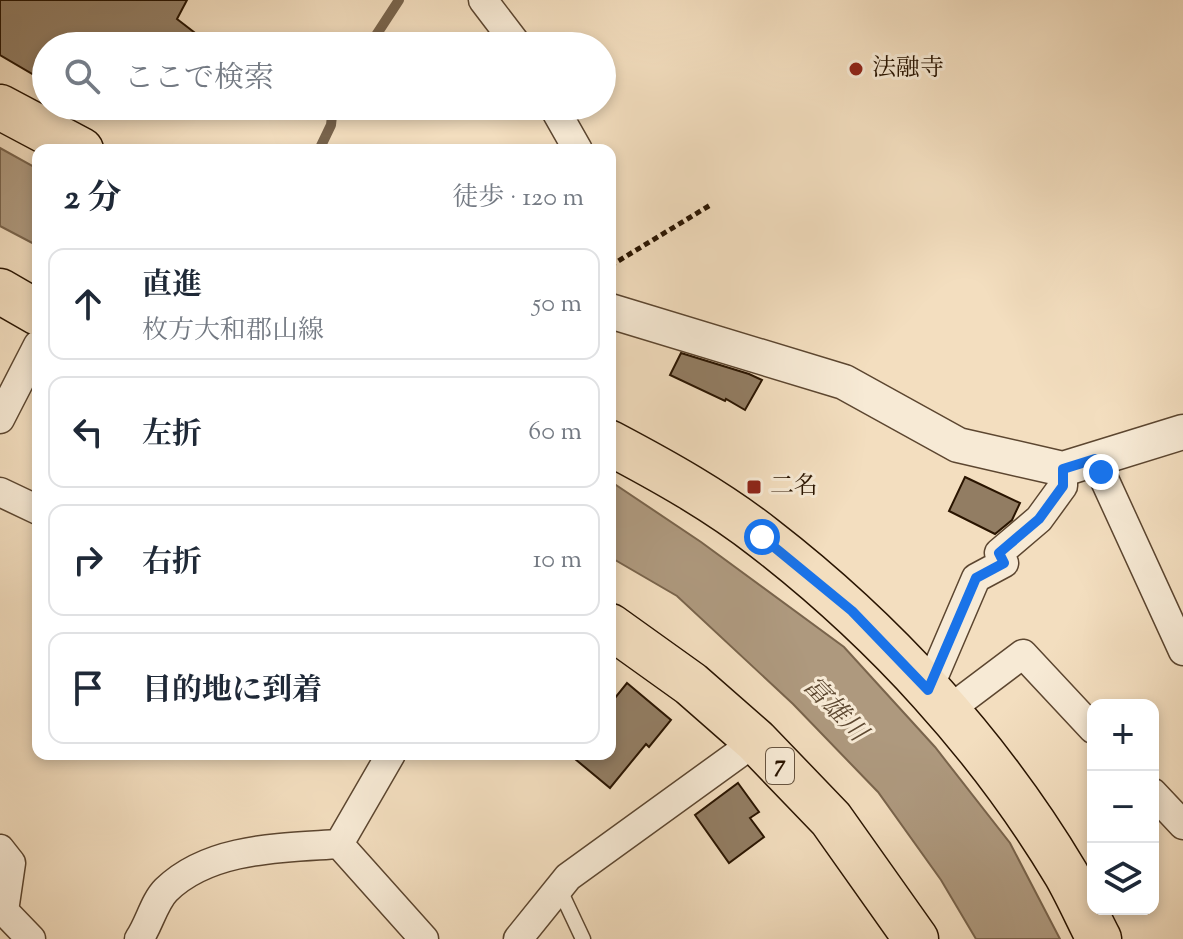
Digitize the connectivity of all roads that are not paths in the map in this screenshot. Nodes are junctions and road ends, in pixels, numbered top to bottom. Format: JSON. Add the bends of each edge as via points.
{"nodes":[{"id":1,"x":483,"y":0,"type":"edge"},
{"id":2,"x":507,"y":32,"type":"edge"},
{"id":3,"x":0,"y":107,"type":"edge"},
{"id":4,"x":561,"y":120,"type":"edge"},
{"id":5,"x":70,"y":144,"type":"edge"},
{"id":6,"x":575,"y":144,"type":"edge"},
{"id":7,"x":0,"y":291,"type":"edge"},
{"id":8,"x":32,"y":310,"type":"edge"},
{"id":9,"x":616,"y":313,"type":"edge"},
{"id":10,"x":32,"y":357,"type":"edge"},
{"id":11,"x":0,"y":419,"type":"edge"},
{"id":12,"x":1183,"y":432,"type":"edge"},
{"id":13,"x":616,"y":446,"type":"edge"},
{"id":14,"x":1095,"y":459,"type":"junction"},
{"id":15,"x":1063,"y":469,"type":"junction"},
{"id":16,"x":0,"y":492,"type":"edge"},
{"id":17,"x":32,"y":507,"type":"edge"},
{"id":18,"x":616,"y":630,"type":"edge"},
{"id":19,"x":1183,"y":651,"type":"edge"},
{"id":20,"x":937,"y":701,"type":"junction"},
{"id":21,"x":1087,"y":723,"type":"edge"},
{"id":22,"x":756,"y":741,"type":"junction"},
{"id":23,"x":388,"y":760,"type":"edge"},
{"id":24,"x":1159,"y":799,"type":"edge"},
{"id":25,"x":1183,"y":825,"type":"edge"},
{"id":26,"x":339,"y":844,"type":"junction"},
{"id":27,"x":0,"y":849,"type":"edge"},
{"id":28,"x":559,"y":888,"type":"junction"},
{"id":29,"x":907,"y":932,"type":"edge"},
{"id":30,"x":31,"y":939,"type":"edge"},
{"id":31,"x":139,"y":939,"type":"edge"},
{"id":32,"x":424,"y":939,"type":"edge"},
{"id":33,"x":518,"y":939,"type":"edge"},
{"id":34,"x":583,"y":939,"type":"edge"},
{"id":35,"x":1099,"y":939,"type":"edge"}],
"edges":[{"from":1,"to":2,"type":"street"},
{"from":3,"to":5,"type":"main road"},
{"from":4,"to":6,"type":"street"},
{"from":7,"to":8,"type":"main road"},
{"from":9,"to":15,"type":"street","via":[[844,382],[958,445]]},
{"from":10,"to":11,"type":"street"},
{"from":12,"to":14,"type":"street"},
{"from":13,"to":20,"type":"main road","via":[[670,475],[762,537],[852,611]]},
{"from":14,"to":15,"type":"street"},
{"from":14,"to":19,"type":"street"},
{"from":15,"to":20,"type":"street","via":[[1063,486],[1039,519],[999,553],[1004,563],[976,578]]},
{"from":16,"to":17,"type":"street"},
{"from":18,"to":22,"type":"main road","number":"7","via":[[691,684]]},
{"from":20,"to":21,"type":"street","via":[[1023,654]]},
{"from":20,"to":35,"type":"main road","via":[[1000,775],[1066,875]]},
{"from":22,"to":28,"type":"street"},
{"from":22,"to":29,"type":"main road","number":"7","via":[[831,819]]},
{"from":23,"to":26,"type":"street"},
{"from":24,"to":25,"type":"street"},
{"from":26,"to":31,"type":"street","via":[[210,860],[164,891]]},
{"from":26,"to":32,"type":"street"},
{"from":27,"to":30,"type":"street","via":[[11,863],[4,911]]},
{"from":28,"to":33,"type":"street"},
{"from":28,"to":34,"type":"lane"}]}
